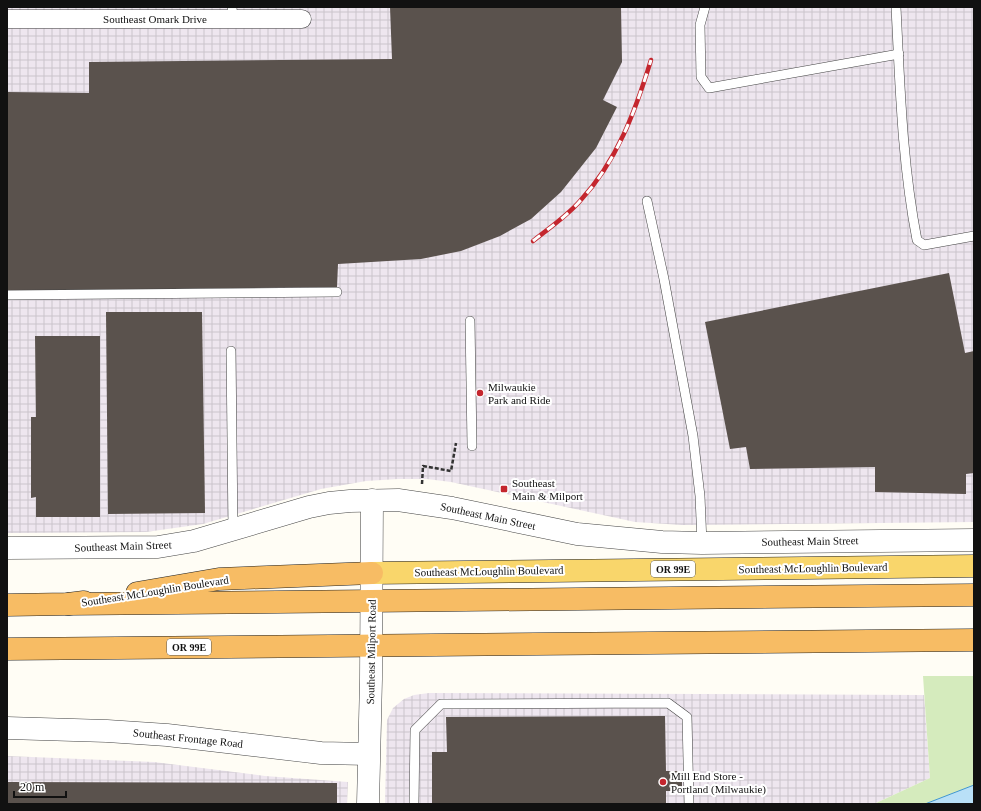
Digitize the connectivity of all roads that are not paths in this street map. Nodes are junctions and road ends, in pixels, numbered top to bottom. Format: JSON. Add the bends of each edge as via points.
{"nodes":[{"id":1,"x":704,"y":7,"type":"edge"},
{"id":2,"x":896,"y":7,"type":"edge"},
{"id":3,"x":233,"y":13,"type":"edge"},
{"id":4,"x":7,"y":19,"type":"edge"},
{"id":5,"x":302,"y":19,"type":"dead end"},
{"id":6,"x":899,"y":54,"type":"junction"},
{"id":7,"x":647,"y":201,"type":"dead end"},
{"id":8,"x":974,"y":236,"type":"edge"},
{"id":9,"x":337,"y":292,"type":"dead end"},
{"id":10,"x":7,"y":295,"type":"edge"},
{"id":11,"x":470,"y":321,"type":"dead end"},
{"id":12,"x":231,"y":351,"type":"dead end"},
{"id":13,"x":472,"y":446,"type":"dead end"},
{"id":14,"x":372,"y":500,"type":"junction"},
{"id":15,"x":233,"y":530,"type":"junction"},
{"id":16,"x":974,"y":540,"type":"edge"},
{"id":17,"x":702,"y":543,"type":"junction"},
{"id":18,"x":7,"y":548,"type":"edge"},
{"id":19,"x":974,"y":566,"type":"edge"},
{"id":20,"x":372,"y":572,"type":"junction"},
{"id":21,"x":974,"y":595,"type":"edge"},
{"id":22,"x":372,"y":600,"type":"junction"},
{"id":23,"x":68,"y":604,"type":"junction"},
{"id":24,"x":7,"y":605,"type":"edge"},
{"id":25,"x":974,"y":640,"type":"edge"},
{"id":26,"x":371,"y":645,"type":"junction"},
{"id":27,"x":7,"y":649,"type":"edge"},
{"id":28,"x":7,"y":728,"type":"edge"},
{"id":29,"x":368,"y":754,"type":"junction"},
{"id":30,"x":368,"y":804,"type":"edge"},
{"id":31,"x":414,"y":804,"type":"edge"},
{"id":32,"x":689,"y":804,"type":"edge"}],
"edges":[{"from":1,"to":6,"type":"lane","via":[[700,25],[701,77],[709,88]]},
{"from":2,"to":6,"type":"lane"},
{"from":3,"to":4,"type":"street","name":"Southeast Omark Drive"},
{"from":3,"to":5,"type":"street","name":"Southeast Omark Drive"},
{"from":6,"to":8,"type":"lane","via":[[903,143],[910,207],[917,240],[924,245]]},
{"from":7,"to":17,"type":"lane","via":[[693,436]]},
{"from":9,"to":10,"type":"lane"},
{"from":11,"to":13,"type":"lane"},
{"from":12,"to":15,"type":"lane"},
{"from":14,"to":15,"type":"street","name":"Southeast Main Street","via":[[309,507]]},
{"from":14,"to":17,"type":"street","name":"Southeast Main Street","via":[[422,502],[578,534]]},
{"from":14,"to":20,"type":"street","name":"Southeast Milport Road"},
{"from":15,"to":18,"type":"street","name":"Southeast Main Street","via":[[194,541],[158,547]]},
{"from":16,"to":17,"type":"street","name":"Southeast Main Street"},
{"from":19,"to":20,"type":"main road","name":"Southeast McLoughlin Boulevard","number":"OR 99E"},
{"from":20,"to":22,"type":"street","name":"Southeast Milport Road"},
{"from":20,"to":23,"type":"highway","name":"Southeast McLoughlin Boulevard","number":"OR 99E","via":[[219,579]]},
{"from":21,"to":22,"type":"highway"},
{"from":22,"to":23,"type":"highway"},
{"from":22,"to":26,"type":"street","name":"Southeast Milport Road"},
{"from":23,"to":24,"type":"highway","name":"Southeast McLoughlin Boulevard","number":"OR 99E"},
{"from":25,"to":26,"type":"highway","number":"OR 99E"},
{"from":26,"to":27,"type":"highway","number":"OR 99E"},
{"from":26,"to":29,"type":"street","name":"Southeast Milport Road"},
{"from":28,"to":29,"type":"street","name":"Southeast Frontage Road","via":[[167,735],[314,752]]},
{"from":29,"to":30,"type":"street","name":"Southeast Milport Road"},
{"from":31,"to":32,"type":"lane","via":[[415,730],[441,704],[668,703],[687,717]]}]}
